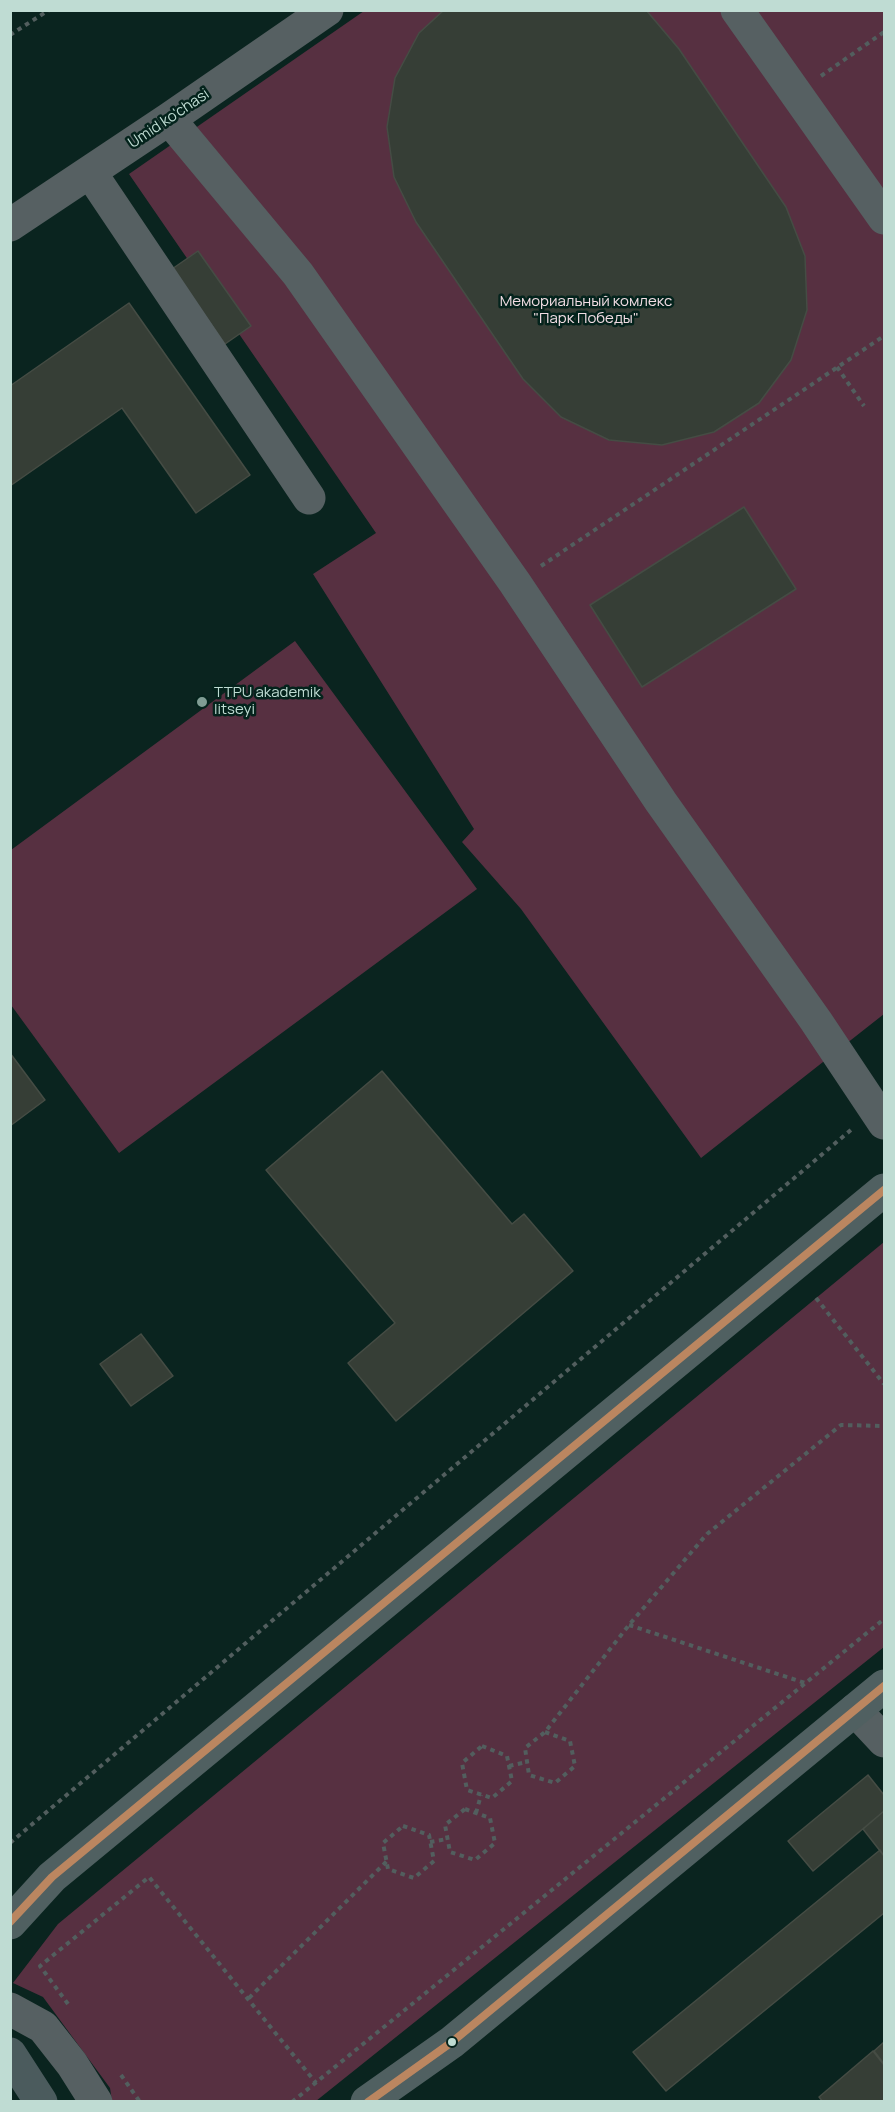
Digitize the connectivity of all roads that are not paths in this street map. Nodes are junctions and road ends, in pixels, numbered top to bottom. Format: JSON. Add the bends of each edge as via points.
{"nodes":[{"id":1,"x":327,"y":10,"type":"edge"},
{"id":2,"x":737,"y":10,"type":"edge"},
{"id":3,"x":169,"y":119,"type":"junction"},
{"id":4,"x":90,"y":172,"type":"junction"},
{"id":5,"x":885,"y":218,"type":"edge"},
{"id":6,"x":10,"y":225,"type":"edge"},
{"id":7,"x":309,"y":498,"type":"dead end"},
{"id":8,"x":880,"y":1116,"type":"edge"},
{"id":9,"x":885,"y":1190,"type":"edge"},
{"id":10,"x":885,"y":1686,"type":"edge"},
{"id":11,"x":855,"y":1710,"type":"junction"},
{"id":12,"x":885,"y":1741,"type":"edge"},
{"id":13,"x":52,"y":1877,"type":"junction"},
{"id":14,"x":10,"y":1906,"type":"edge"},
{"id":15,"x":10,"y":1923,"type":"edge"},
{"id":16,"x":10,"y":2009,"type":"edge"},
{"id":17,"x":10,"y":2054,"type":"edge"},
{"id":18,"x":41,"y":2102,"type":"edge"},
{"id":19,"x":96,"y":2102,"type":"edge"},
{"id":20,"x":367,"y":2102,"type":"edge"}],
"edges":[{"from":1,"to":3,"type":"street","name":"Umid ko'chasi"},
{"from":2,"to":5,"type":"street"},
{"from":3,"to":4,"type":"street","name":"Umid ko'chasi"},
{"from":3,"to":8,"type":"street","via":[[298,274]]},
{"from":4,"to":6,"type":"street","name":"Umid ko'chasi"},
{"from":4,"to":7,"type":"street"},
{"from":9,"to":13,"type":"main road"},
{"from":10,"to":11,"type":"main road"},
{"from":11,"to":12,"type":"street"},
{"from":11,"to":20,"type":"main road","via":[[452,2042]]},
{"from":13,"to":14,"type":"main road"},
{"from":13,"to":15,"type":"main road"},
{"from":16,"to":19,"type":"street","via":[[44,2027]]},
{"from":17,"to":18,"type":"highway"}]}
